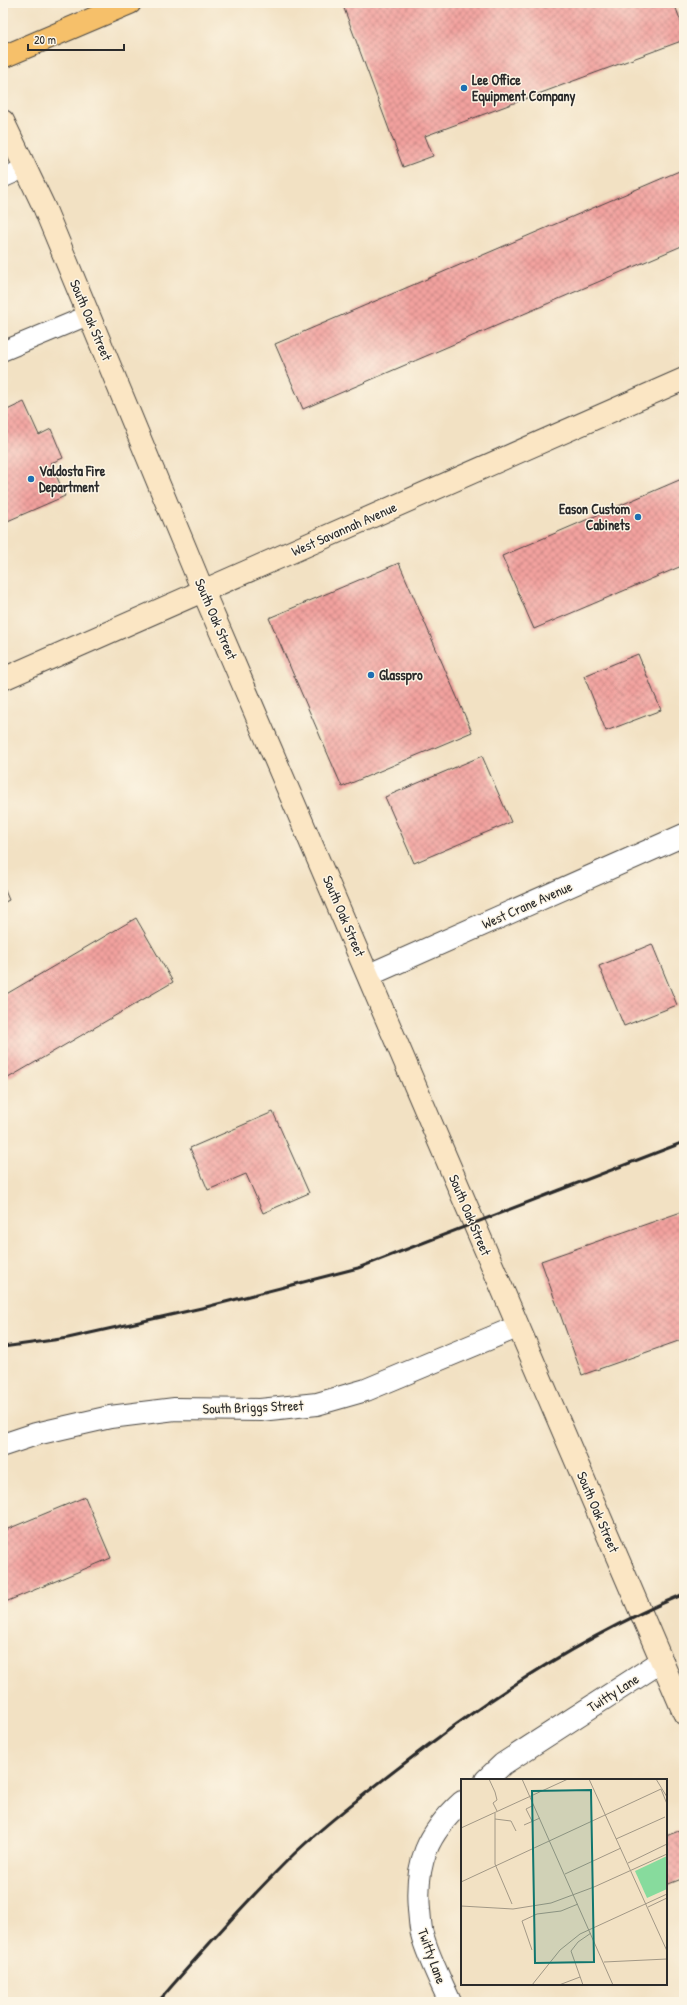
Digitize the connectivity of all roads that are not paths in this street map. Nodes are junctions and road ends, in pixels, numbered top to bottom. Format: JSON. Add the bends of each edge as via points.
{"nodes":[{"id":1,"x":130,"y":3,"type":"edge"},
{"id":2,"x":3,"y":57,"type":"edge"},
{"id":3,"x":3,"y":121,"type":"edge"},
{"id":4,"x":25,"y":168,"type":"junction"},
{"id":5,"x":3,"y":178,"type":"edge"},
{"id":6,"x":89,"y":315,"type":"junction"},
{"id":7,"x":3,"y":351,"type":"edge"},
{"id":8,"x":684,"y":379,"type":"edge"},
{"id":9,"x":203,"y":591,"type":"junction"},
{"id":10,"x":3,"y":679,"type":"edge"},
{"id":11,"x":684,"y":835,"type":"edge"},
{"id":12,"x":369,"y":975,"type":"junction"},
{"id":13,"x":517,"y":1326,"type":"junction"},
{"id":14,"x":3,"y":1445,"type":"edge"},
{"id":15,"x":662,"y":1661,"type":"junction"},
{"id":16,"x":684,"y":1713,"type":"edge"},
{"id":17,"x":487,"y":1779,"type":"edge"},
{"id":18,"x":461,"y":1803,"type":"edge"},
{"id":19,"x":450,"y":2002,"type":"edge"}],
"edges":[{"from":1,"to":2,"type":"highway"},
{"from":3,"to":4,"type":"main road","name":"South Oak Street"},
{"from":4,"to":5,"type":"lane"},
{"from":4,"to":6,"type":"main road","name":"South Oak Street"},
{"from":6,"to":7,"type":"lane"},
{"from":6,"to":9,"type":"main road","name":"South Oak Street"},
{"from":8,"to":9,"type":"main road","name":"West Savannah Avenue"},
{"from":9,"to":10,"type":"main road","name":"West Savannah Avenue"},
{"from":9,"to":12,"type":"main road","name":"South Oak Street"},
{"from":11,"to":12,"type":"street","name":"West Crane Avenue"},
{"from":12,"to":13,"type":"main road","name":"South Oak Street"},
{"from":13,"to":14,"type":"street","name":"South Briggs Street","via":[[366,1390],[317,1404],[260,1410],[175,1409],[125,1415],[36,1434]]},
{"from":13,"to":15,"type":"main road","name":"South Oak Street"},
{"from":15,"to":16,"type":"main road","name":"South Oak Street"},
{"from":15,"to":17,"type":"street","name":"Twitty Lane","via":[[503,1764]]},
{"from":18,"to":19,"type":"street","name":"Twitty Lane","via":[[430,1839],[421,1864],[417,1887],[422,1934]]}]}
